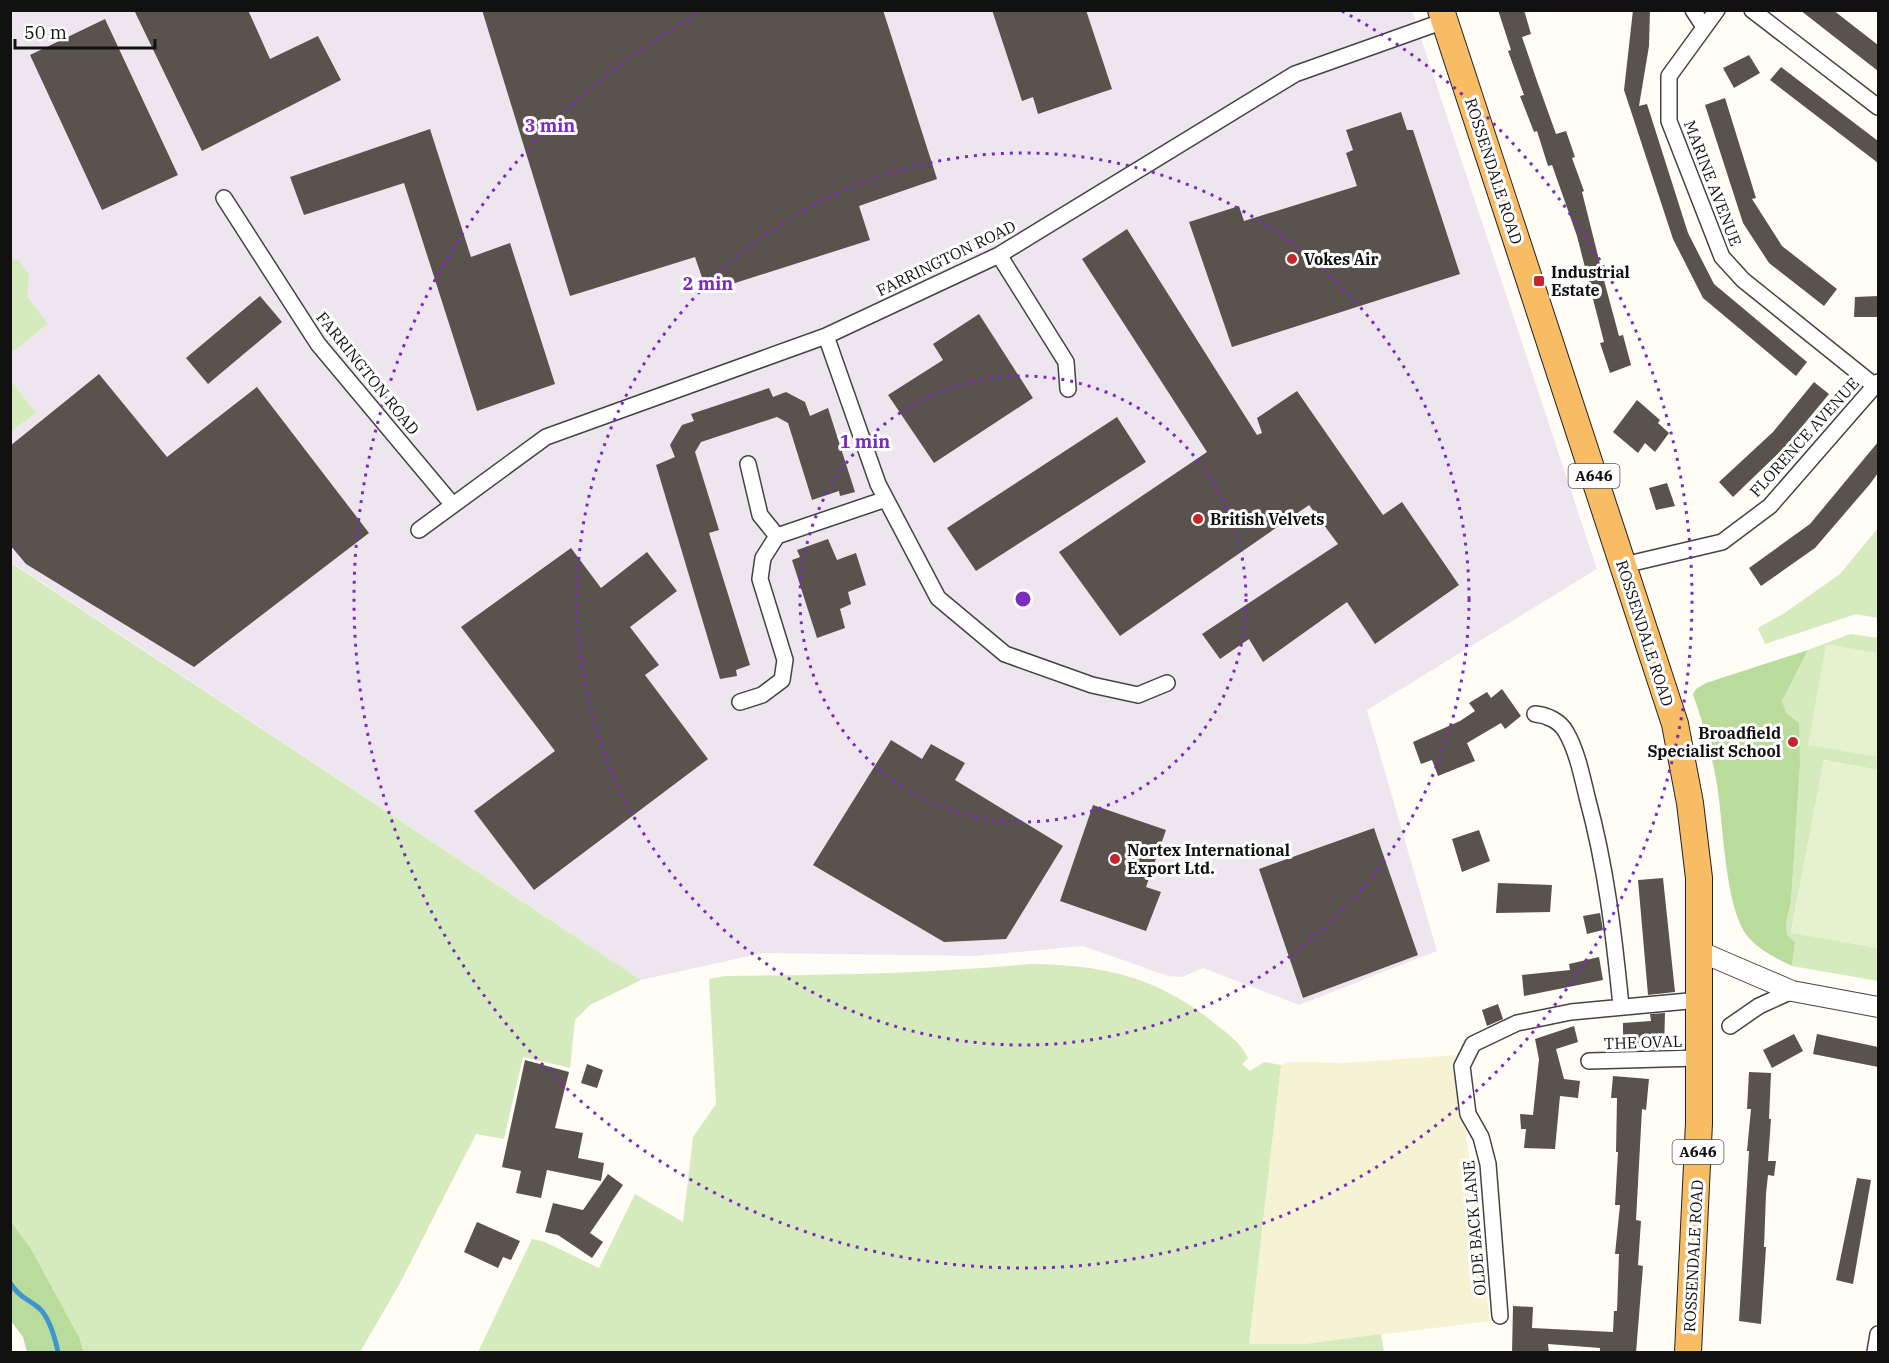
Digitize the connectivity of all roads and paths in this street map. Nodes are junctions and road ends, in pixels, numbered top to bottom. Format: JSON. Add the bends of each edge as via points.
{"nodes":[{"id":1,"x":1693,"y":10,"type":"edge"},
{"id":2,"x":1717,"y":10,"type":"edge"},
{"id":3,"x":1752,"y":10,"type":"edge"},
{"id":4,"x":1442,"y":16,"type":"edge"},
{"id":5,"x":1704,"y":27,"type":"junction"},
{"id":6,"x":1878,"y":107,"type":"edge"},
{"id":7,"x":224,"y":198,"type":"dead end"},
{"id":8,"x":999,"y":255,"type":"junction"},
{"id":9,"x":826,"y":336,"type":"junction"},
{"id":10,"x":1877,"y":384,"type":"edge"},
{"id":11,"x":1068,"y":389,"type":"dead end"},
{"id":12,"x":747,"y":464,"type":"dead end"},
{"id":13,"x":886,"y":499,"type":"junction"},
{"id":14,"x":452,"y":504,"type":"junction"},
{"id":15,"x":419,"y":530,"type":"dead end"},
{"id":16,"x":777,"y":536,"type":"junction"},
{"id":17,"x":1624,"y":565,"type":"junction"},
{"id":18,"x":1167,"y":683,"type":"dead end"},
{"id":19,"x":740,"y":702,"type":"dead end"},
{"id":20,"x":1535,"y":714,"type":"dead end"},
{"id":21,"x":1701,"y":951,"type":"junction"},
{"id":22,"x":1792,"y":991,"type":"junction"},
{"id":23,"x":1699,"y":1000,"type":"junction"},
{"id":24,"x":1621,"y":1006,"type":"junction"},
{"id":25,"x":1878,"y":1007,"type":"edge"},
{"id":26,"x":1730,"y":1026,"type":"dead end"},
{"id":27,"x":1698,"y":1058,"type":"junction"},
{"id":28,"x":1589,"y":1061,"type":"dead end"},
{"id":29,"x":1500,"y":1316,"type":"dead end"},
{"id":30,"x":1878,"y":1334,"type":"edge"},
{"id":31,"x":1688,"y":1353,"type":"edge"},
{"id":32,"x":1875,"y":1353,"type":"edge"}],
"edges":[{"from":1,"to":5,"type":"street"},
{"from":2,"to":5,"type":"street","name":"MARINE AVENUE"},
{"from":3,"to":6,"type":"street"},
{"from":4,"to":8,"type":"street","name":"FARRINGTON ROAD","via":[[1295,74]]},
{"from":4,"to":17,"type":"highway","name":"ROSSENDALE ROAD","number":"A646"},
{"from":5,"to":10,"type":"street","name":"MARINE AVENUE","via":[[1669,76],[1669,121],[1722,257],[1743,280]]},
{"from":7,"to":14,"type":"street","name":"FARRINGTON ROAD","via":[[318,344]]},
{"from":8,"to":9,"type":"street","name":"FARRINGTON ROAD"},
{"from":8,"to":11,"type":"street","via":[[1066,362]]},
{"from":9,"to":13,"type":"street"},
{"from":9,"to":14,"type":"street","name":"FARRINGTON ROAD","via":[[546,437]]},
{"from":10,"to":17,"type":"street","name":"FLORENCE AVENUE","via":[[1770,506],[1722,542]]},
{"from":12,"to":16,"type":"street","via":[[760,515]]},
{"from":13,"to":16,"type":"street"},
{"from":13,"to":18,"type":"street","via":[[938,598],[1005,654],[1092,685],[1138,695]]},
{"from":14,"to":15,"type":"street","name":"FARRINGTON ROAD"},
{"from":16,"to":19,"type":"street","via":[[763,558],[760,579],[785,660],[782,680],[762,695]]},
{"from":17,"to":21,"type":"highway","name":"ROSSENDALE ROAD","number":"A646","via":[[1675,724],[1699,878]]},
{"from":20,"to":24,"type":"street","via":[[1547,715],[1565,730],[1579,765],[1603,860]]},
{"from":21,"to":22,"type":"street"},
{"from":21,"to":23,"type":"highway","name":"ROSSENDALE ROAD","number":"A646"},
{"from":22,"to":25,"type":"street"},
{"from":22,"to":26,"type":"street","via":[[1759,1006]]},
{"from":23,"to":24,"type":"street","name":"OLDE BACK LANE"},
{"from":23,"to":27,"type":"highway","name":"ROSSENDALE ROAD","number":"A646"},
{"from":24,"to":29,"type":"street","name":"OLDE BACK LANE","via":[[1571,1011],[1517,1023],[1473,1044],[1462,1066],[1468,1114],[1481,1137],[1488,1164]]},
{"from":27,"to":28,"type":"street","name":"THE OVAL"},
{"from":27,"to":31,"type":"highway","name":"ROSSENDALE ROAD","number":"A646","via":[[1699,1123]]},
{"from":30,"to":32,"type":"street"}]}
